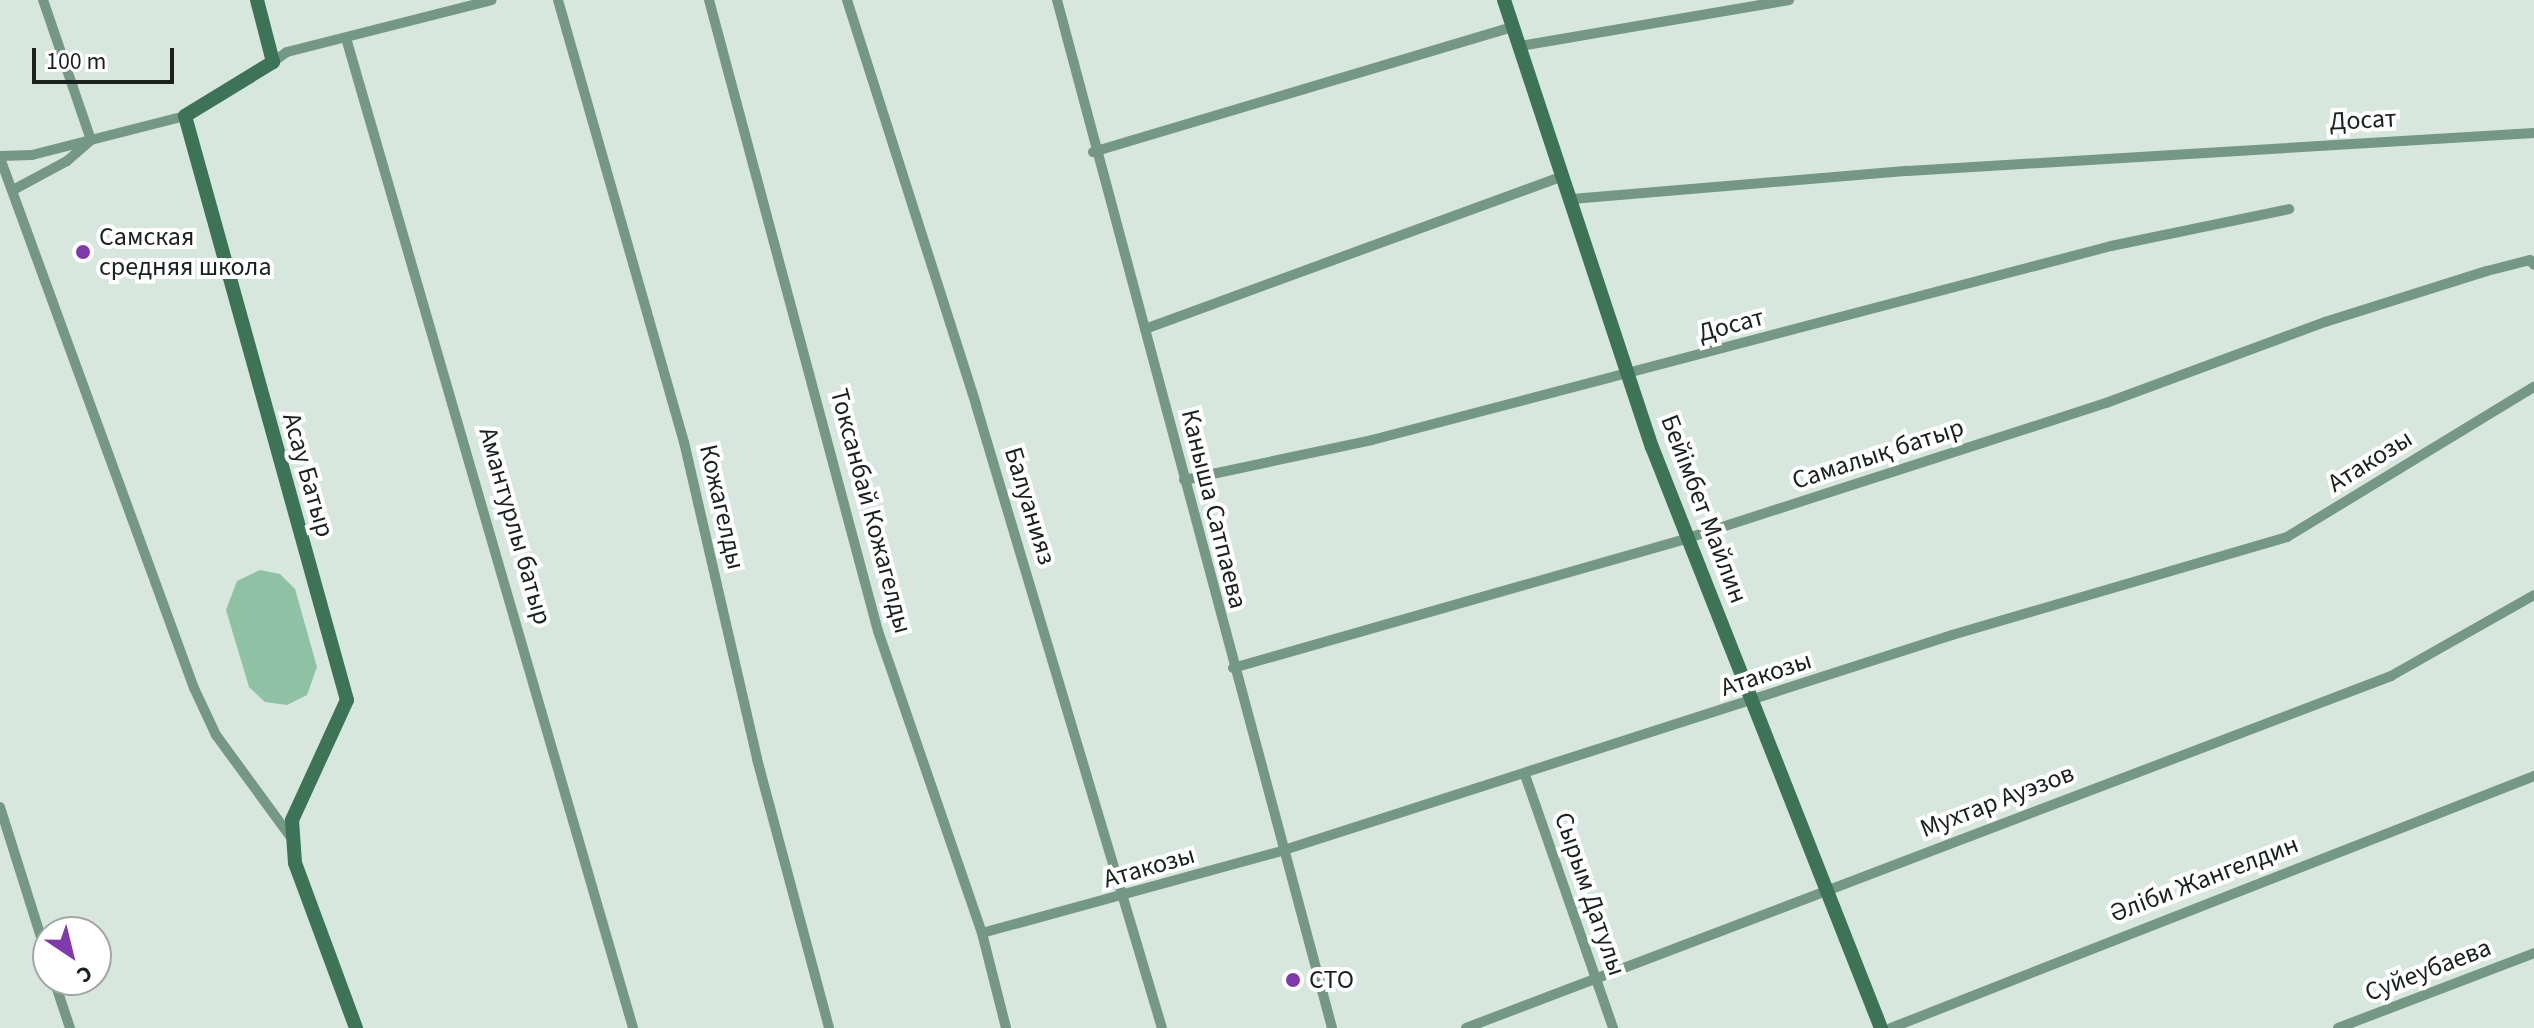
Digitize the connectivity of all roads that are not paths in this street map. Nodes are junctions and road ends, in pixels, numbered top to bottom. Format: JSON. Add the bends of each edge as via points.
{"nodes":[{"id":1,"x":43,"y":0,"type":"edge"},
{"id":2,"x":257,"y":0,"type":"edge"},
{"id":3,"x":492,"y":0,"type":"edge"},
{"id":4,"x":558,"y":0,"type":"edge"},
{"id":5,"x":709,"y":0,"type":"edge"},
{"id":6,"x":847,"y":0,"type":"edge"},
{"id":7,"x":1057,"y":0,"type":"edge"},
{"id":8,"x":1504,"y":0,"type":"edge"},
{"id":9,"x":1789,"y":0,"type":"edge"},
{"id":10,"x":1513,"y":27,"type":"junction"},
{"id":11,"x":346,"y":38,"type":"junction"},
{"id":12,"x":1520,"y":46,"type":"junction"},
{"id":13,"x":273,"y":62,"type":"junction"},
{"id":14,"x":185,"y":116,"type":"junction"},
{"id":15,"x":2534,"y":133,"type":"edge"},
{"id":16,"x":91,"y":140,"type":"junction"},
{"id":17,"x":1093,"y":152,"type":"junction"},
{"id":18,"x":0,"y":157,"type":"edge"},
{"id":19,"x":1564,"y":176,"type":"junction"},
{"id":20,"x":13,"y":190,"type":"junction"},
{"id":21,"x":1572,"y":199,"type":"junction"},
{"id":22,"x":2289,"y":209,"type":"dead end"},
{"id":23,"x":2532,"y":263,"type":"edge"},
{"id":24,"x":1145,"y":329,"type":"junction"},
{"id":25,"x":1629,"y":375,"type":"junction"},
{"id":26,"x":2534,"y":387,"type":"edge"},
{"id":27,"x":1184,"y":480,"type":"junction"},
{"id":28,"x":1688,"y":538,"type":"junction"},
{"id":29,"x":2534,"y":595,"type":"edge"},
{"id":30,"x":1233,"y":668,"type":"junction"},
{"id":31,"x":1753,"y":701,"type":"junction"},
{"id":32,"x":1525,"y":775,"type":"junction"},
{"id":33,"x":2534,"y":776,"type":"edge"},
{"id":34,"x":0,"y":807,"type":"edge"},
{"id":35,"x":294,"y":840,"type":"junction"},
{"id":36,"x":1281,"y":851,"type":"junction"},
{"id":37,"x":1826,"y":889,"type":"junction"},
{"id":38,"x":1125,"y":897,"type":"junction"},
{"id":39,"x":34,"y":916,"type":"edge"},
{"id":40,"x":982,"y":933,"type":"junction"},
{"id":41,"x":2534,"y":953,"type":"edge"},
{"id":42,"x":1596,"y":978,"type":"junction"},
{"id":43,"x":59,"y":996,"type":"edge"},
{"id":44,"x":70,"y":1028,"type":"edge"},
{"id":45,"x":356,"y":1028,"type":"edge"},
{"id":46,"x":633,"y":1028,"type":"edge"},
{"id":47,"x":829,"y":1028,"type":"edge"},
{"id":48,"x":1006,"y":1028,"type":"edge"},
{"id":49,"x":1162,"y":1028,"type":"edge"},
{"id":50,"x":1332,"y":1028,"type":"edge"},
{"id":51,"x":1466,"y":1028,"type":"edge"},
{"id":52,"x":1613,"y":1028,"type":"edge"},
{"id":53,"x":1881,"y":1028,"type":"edge"},
{"id":54,"x":1891,"y":1028,"type":"edge"},
{"id":55,"x":2338,"y":1028,"type":"edge"}],
"edges":[{"from":1,"to":16,"type":"street"},
{"from":2,"to":13,"type":"street"},
{"from":3,"to":11,"type":"street"},
{"from":4,"to":47,"type":"street","name":"Кожагелды","via":[[684,442],[757,759]]},
{"from":5,"to":40,"type":"street","name":"Токсанбай Кожагелды","via":[[878,631]]},
{"from":6,"to":38,"type":"street","name":"Балуанияз"},
{"from":7,"to":17,"type":"street","name":"Каныша Сатпаева"},
{"from":8,"to":10,"type":"street","name":"Бейімбет Майлин"},
{"from":9,"to":12,"type":"street"},
{"from":10,"to":12,"type":"street","name":"Бейімбет Майлин"},
{"from":10,"to":17,"type":"street"},
{"from":11,"to":13,"type":"street","via":[[287,52]]},
{"from":11,"to":46,"type":"street","name":"Амантурлы батыр"},
{"from":12,"to":19,"type":"street","name":"Бейімбет Майлин"},
{"from":13,"to":14,"type":"street"},
{"from":14,"to":16,"type":"street"},
{"from":14,"to":35,"type":"street","name":"Асау Батыр","via":[[347,700],[292,820]]},
{"from":15,"to":21,"type":"street","name":"Досат","via":[[1908,171]]},
{"from":16,"to":18,"type":"street"},
{"from":16,"to":20,"type":"street","via":[[67,161]]},
{"from":17,"to":24,"type":"street","name":"Каныша Сатпаева"},
{"from":18,"to":20,"type":"street","name":"Асау Батыр"},
{"from":19,"to":21,"type":"street","name":"Бейімбет Майлин"},
{"from":19,"to":24,"type":"street"},
{"from":20,"to":35,"type":"street","name":"Асау Батыр","via":[[194,688],[216,735]]},
{"from":21,"to":25,"type":"street","name":"Бейімбет Майлин"},
{"from":22,"to":25,"type":"street","name":"Досат","via":[[2111,246]]},
{"from":23,"to":28,"type":"street","name":"Самалық батыр","via":[[2325,322],[2106,403]]},
{"from":24,"to":27,"type":"street","name":"Каныша Сатпаева"},
{"from":25,"to":27,"type":"street","name":"Досат","via":[[1372,440]]},
{"from":25,"to":28,"type":"street","name":"Бейімбет Майлин"},
{"from":26,"to":31,"type":"street","name":"Атакозы","via":[[2287,537],[1952,635]]},
{"from":27,"to":30,"type":"street","name":"Каныша Сатпаева"},
{"from":28,"to":30,"type":"street","name":"Самалық батыр"},
{"from":28,"to":31,"type":"street","name":"Бейімбет Майлин"},
{"from":29,"to":37,"type":"street","name":"Мухтар Ауэзов","via":[[2391,676]]},
{"from":30,"to":36,"type":"street","name":"Каныша Сатпаева"},
{"from":31,"to":32,"type":"street","name":"Атакозы"},
{"from":31,"to":37,"type":"street","name":"Бейімбет Майлин"},
{"from":32,"to":36,"type":"street","name":"Атакозы"},
{"from":32,"to":42,"type":"street","name":"Сырым Датулы"},
{"from":33,"to":54,"type":"street","name":"Әліби Жангелдин"},
{"from":34,"to":39,"type":"street"},
{"from":35,"to":45,"type":"street","name":"Асау Батыр","via":[[295,863]]},
{"from":36,"to":38,"type":"street","name":"Атакозы"},
{"from":36,"to":50,"type":"street","name":"Каныша Сатпаева"},
{"from":37,"to":42,"type":"street","name":"Мухтар Ауэзов"},
{"from":37,"to":53,"type":"street","name":"Бейімбет Майлин"},
{"from":38,"to":40,"type":"street","name":"Атакозы"},
{"from":38,"to":49,"type":"street","name":"Балуанияз"},
{"from":40,"to":48,"type":"street","name":"Токсанбай Кожагелды"},
{"from":41,"to":55,"type":"street","name":"Суйеубаева"},
{"from":42,"to":51,"type":"street","name":"Мухтар Ауэзов"},
{"from":42,"to":52,"type":"street","name":"Сырым Датулы"},
{"from":43,"to":44,"type":"street"}]}
